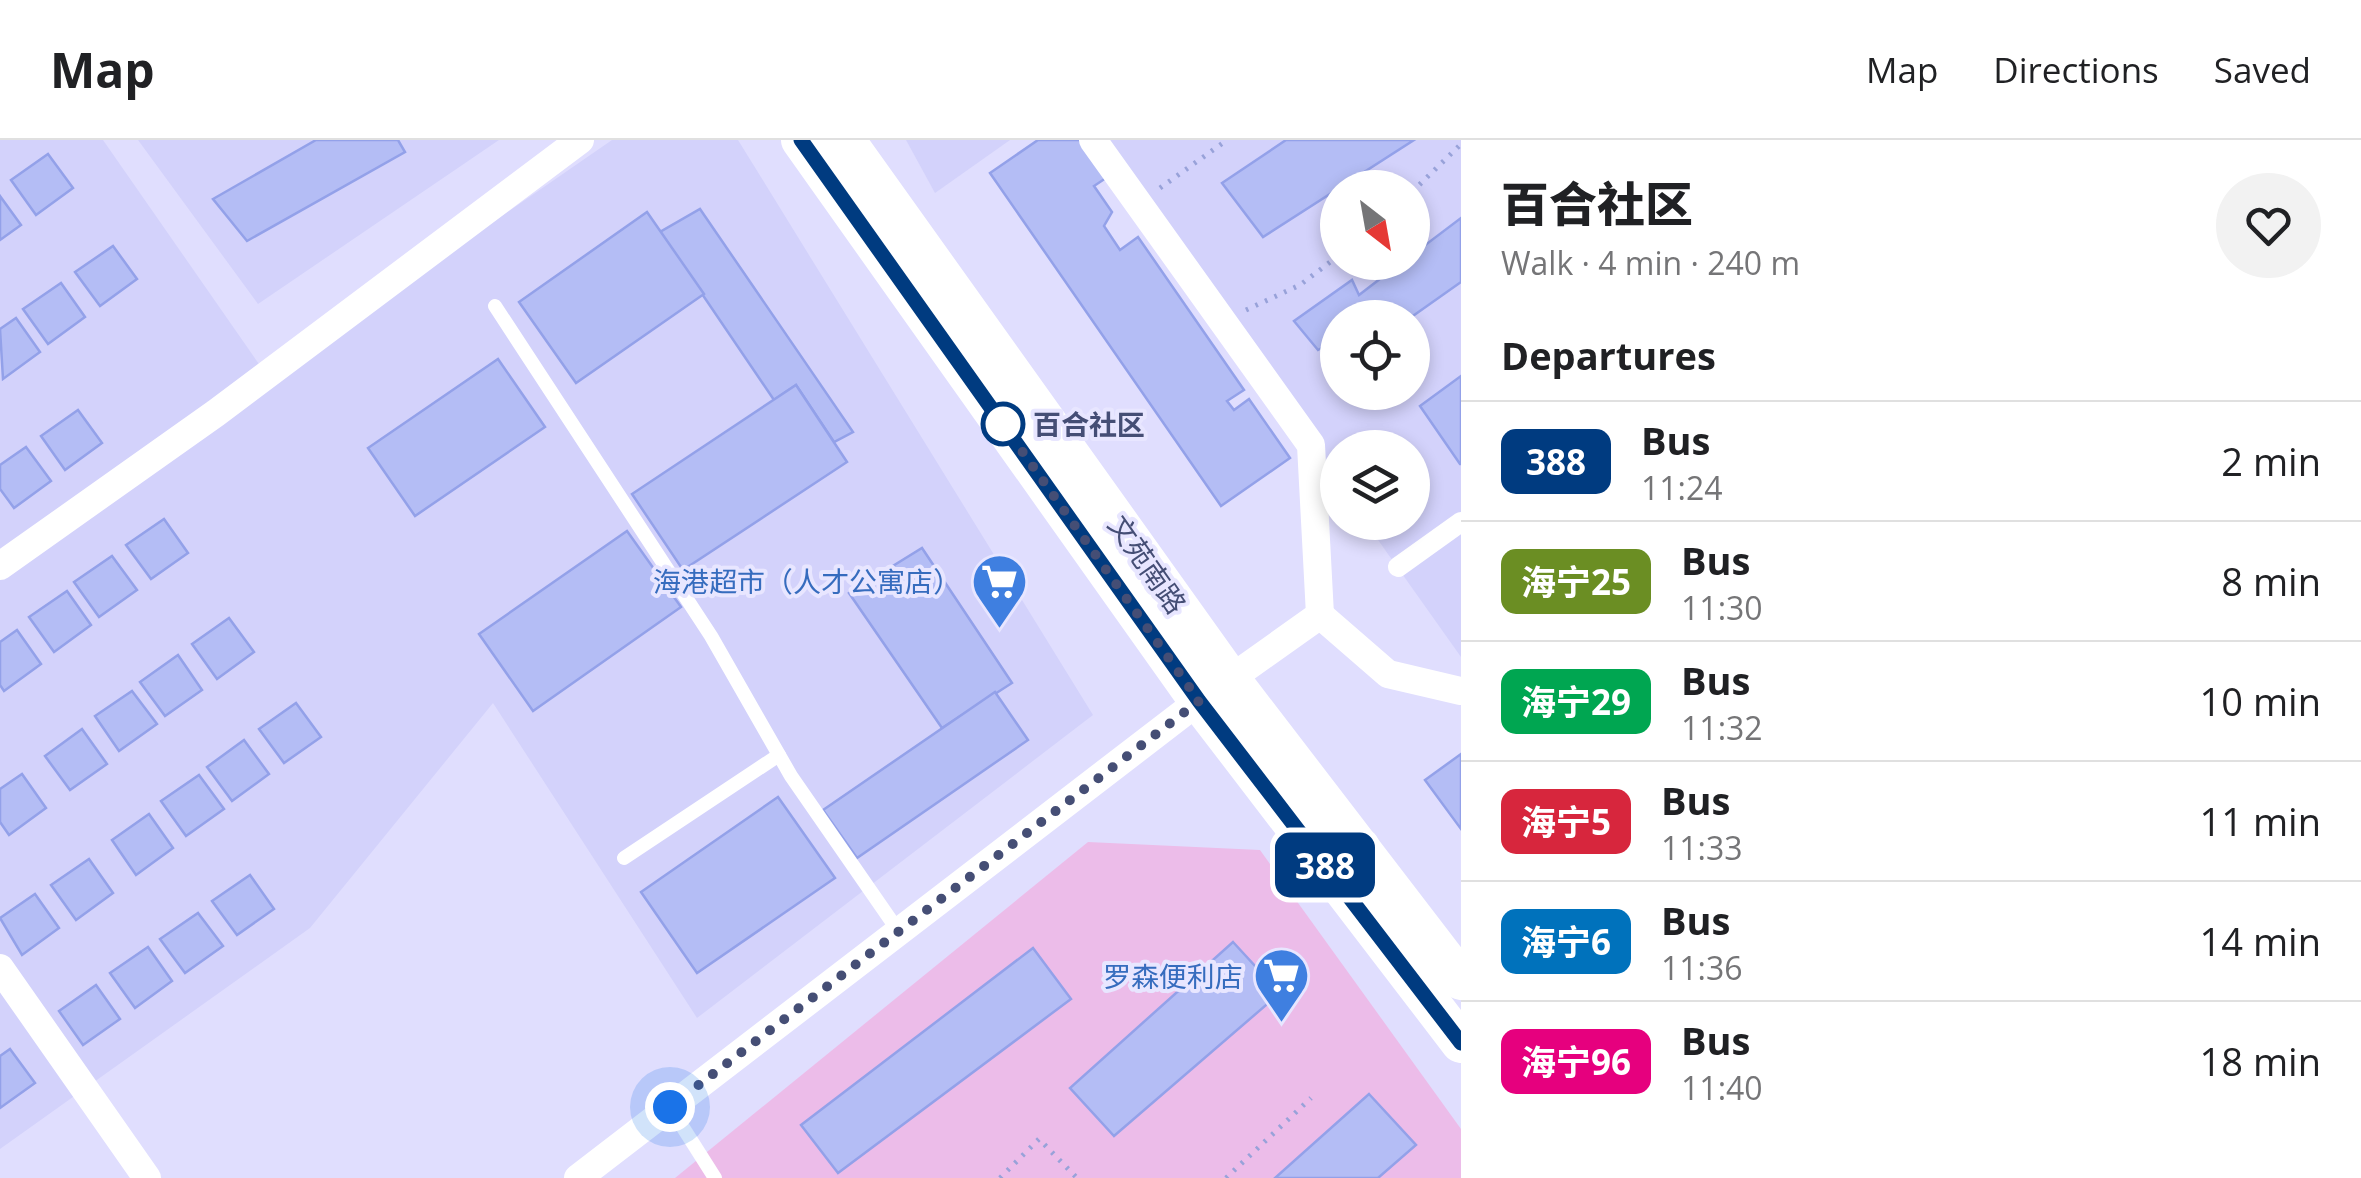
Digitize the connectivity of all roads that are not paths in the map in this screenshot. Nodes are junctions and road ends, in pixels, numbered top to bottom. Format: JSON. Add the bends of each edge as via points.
{"nodes":[{"id":1,"x":580,"y":140,"type":"edge"},
{"id":2,"x":802,"y":140,"type":"edge"},
{"id":3,"x":845,"y":140,"type":"edge"},
{"id":4,"x":1093,"y":140,"type":"edge"},
{"id":5,"x":495,"y":306,"type":"dead end"},
{"id":6,"x":1461,"y":522,"type":"edge"},
{"id":7,"x":0,"y":566,"type":"edge"},
{"id":8,"x":1398,"y":567,"type":"dead end"},
{"id":9,"x":1320,"y":616,"type":"junction"},
{"id":10,"x":1214,"y":690,"type":"junction"},
{"id":11,"x":1461,"y":691,"type":"edge"},
{"id":12,"x":779,"y":756,"type":"junction"},
{"id":13,"x":624,"y":858,"type":"dead end"},
{"id":14,"x":899,"y":932,"type":"junction"},
{"id":15,"x":0,"y":968,"type":"edge"},
{"id":16,"x":1461,"y":980,"type":"edge"},
{"id":17,"x":1461,"y":1043,"type":"edge"},
{"id":18,"x":670,"y":1107,"type":"junction"},
{"id":19,"x":146,"y":1178,"type":"edge"},
{"id":20,"x":578,"y":1178,"type":"edge"},
{"id":21,"x":715,"y":1178,"type":"edge"}],
"edges":[{"from":1,"to":7,"type":"street"},
{"from":2,"to":10,"type":"main road","name":"文苑南路"},
{"from":3,"to":10,"type":"main road","name":"文苑南路"},
{"from":4,"to":9,"type":"street","via":[[1311,445]]},
{"from":5,"to":12,"type":"lane","via":[[711,636]]},
{"from":6,"to":8,"type":"street"},
{"from":9,"to":10,"type":"street"},
{"from":9,"to":11,"type":"street","via":[[1388,674]]},
{"from":10,"to":14,"type":"street"},
{"from":10,"to":16,"type":"main road","name":"文苑南路"},
{"from":10,"to":17,"type":"main road","name":"文苑南路"},
{"from":12,"to":13,"type":"lane"},
{"from":12,"to":14,"type":"lane"},
{"from":14,"to":18,"type":"street"},
{"from":15,"to":19,"type":"street"},
{"from":18,"to":20,"type":"street"},
{"from":18,"to":21,"type":"lane"}]}
